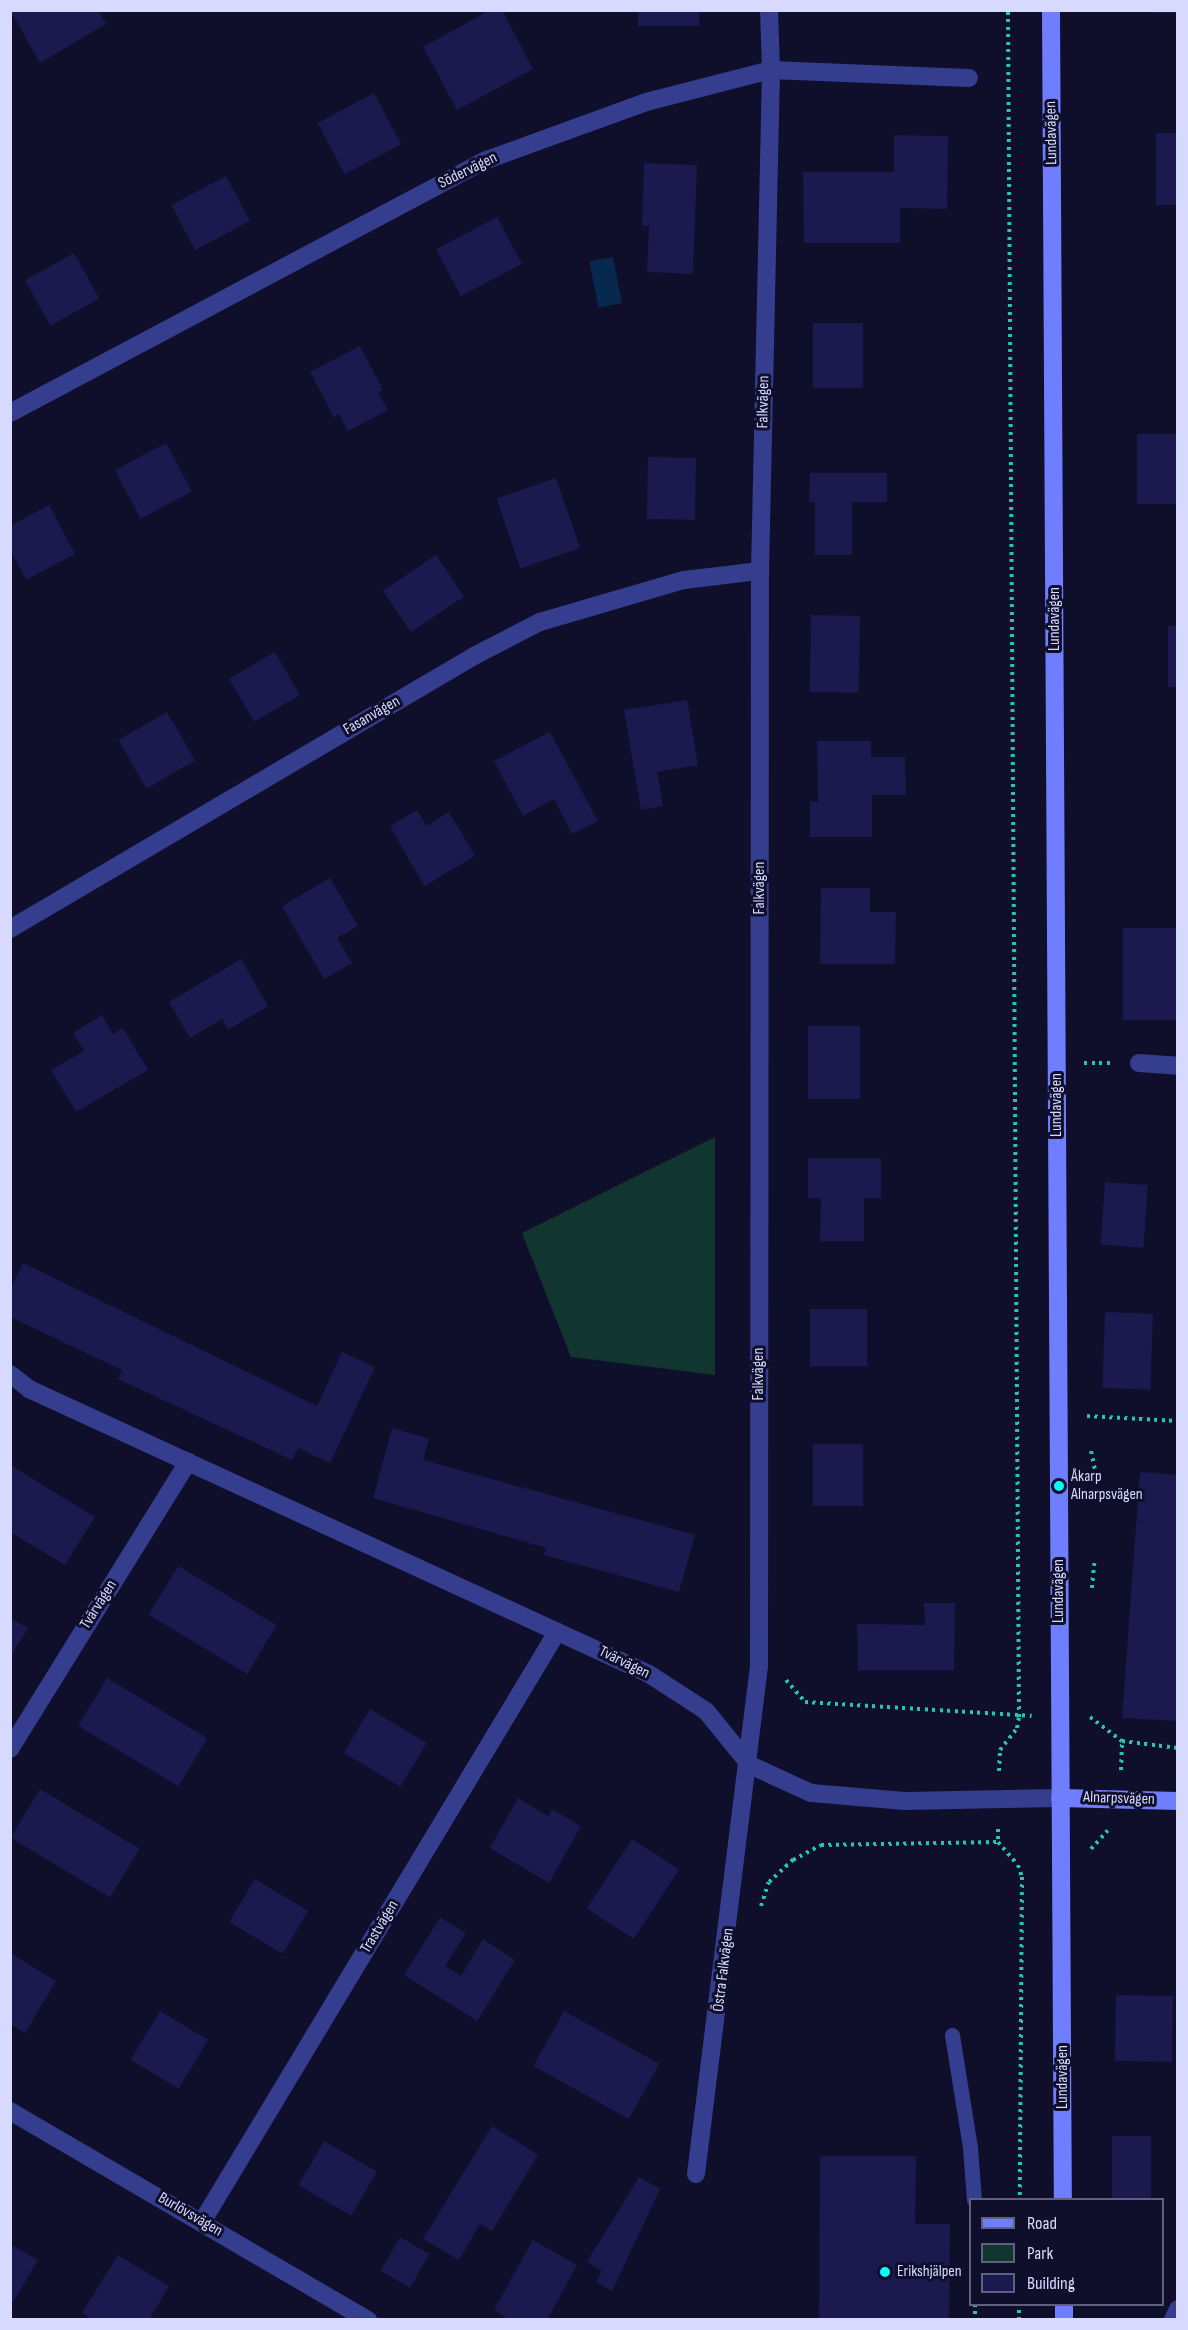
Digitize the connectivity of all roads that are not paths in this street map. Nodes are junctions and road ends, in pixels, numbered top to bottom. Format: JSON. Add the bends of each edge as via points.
{"nodes":[{"id":1,"x":769,"y":10,"type":"edge"},
{"id":2,"x":1051,"y":10,"type":"edge"},
{"id":3,"x":771,"y":70,"type":"junction"},
{"id":4,"x":969,"y":78,"type":"dead end"},
{"id":5,"x":10,"y":413,"type":"edge"},
{"id":6,"x":760,"y":571,"type":"junction"},
{"id":7,"x":10,"y":929,"type":"edge"},
{"id":8,"x":1139,"y":1063,"type":"road end"},
{"id":9,"x":1178,"y":1066,"type":"edge"},
{"id":10,"x":10,"y":1374,"type":"edge"},
{"id":11,"x":188,"y":1462,"type":"junction"},
{"id":12,"x":557,"y":1632,"type":"junction"},
{"id":13,"x":10,"y":1749,"type":"edge"},
{"id":14,"x":750,"y":1765,"type":"junction"},
{"id":15,"x":1060,"y":1798,"type":"junction"},
{"id":16,"x":1178,"y":1801,"type":"edge"},
{"id":17,"x":952,"y":2035,"type":"dead end"},
{"id":18,"x":10,"y":2111,"type":"edge"},
{"id":19,"x":696,"y":2174,"type":"dead end"},
{"id":20,"x":974,"y":2198,"type":"edge"},
{"id":21,"x":1063,"y":2198,"type":"edge"},
{"id":22,"x":202,"y":2222,"type":"junction"},
{"id":23,"x":1178,"y":2309,"type":"edge"},
{"id":24,"x":368,"y":2319,"type":"edge"},
{"id":25,"x":1173,"y":2319,"type":"edge"}],
"edges":[{"from":1,"to":3,"type":"street","name":"Falkvägen"},
{"from":2,"to":15,"type":"main road","name":"Lundavägen"},
{"from":3,"to":4,"type":"street","name":"Södervägen"},
{"from":3,"to":5,"type":"street","name":"Södervägen","via":[[646,102],[484,161]]},
{"from":3,"to":6,"type":"street","name":"Falkvägen"},
{"from":6,"to":7,"type":"street","name":"Fasanvägen","via":[[684,580],[540,622],[474,656]]},
{"from":6,"to":14,"type":"street","name":"Falkvägen","via":[[759,1666]]},
{"from":8,"to":9,"type":"street"},
{"from":10,"to":11,"type":"street","name":"Tvärvägen","via":[[29,1389]]},
{"from":11,"to":12,"type":"street","name":"Tvärvägen"},
{"from":11,"to":13,"type":"street","name":"Tvärvägen"},
{"from":12,"to":14,"type":"street","name":"Tvärvägen","via":[[649,1674],[706,1711]]},
{"from":12,"to":22,"type":"street","name":"Trastvägen"},
{"from":14,"to":15,"type":"street","name":"Tvärvägen","via":[[812,1793],[904,1801]]},
{"from":14,"to":19,"type":"street","name":"Östra Falkvägen"},
{"from":15,"to":16,"type":"main road","name":"Alnarpsvägen"},
{"from":15,"to":21,"type":"main road","name":"Lundavägen"},
{"from":17,"to":20,"type":"lane","via":[[970,2146]]},
{"from":18,"to":22,"type":"street","name":"Burlövsvägen"},
{"from":22,"to":24,"type":"street","name":"Burlövsvägen"},
{"from":23,"to":25,"type":"street"}]}
